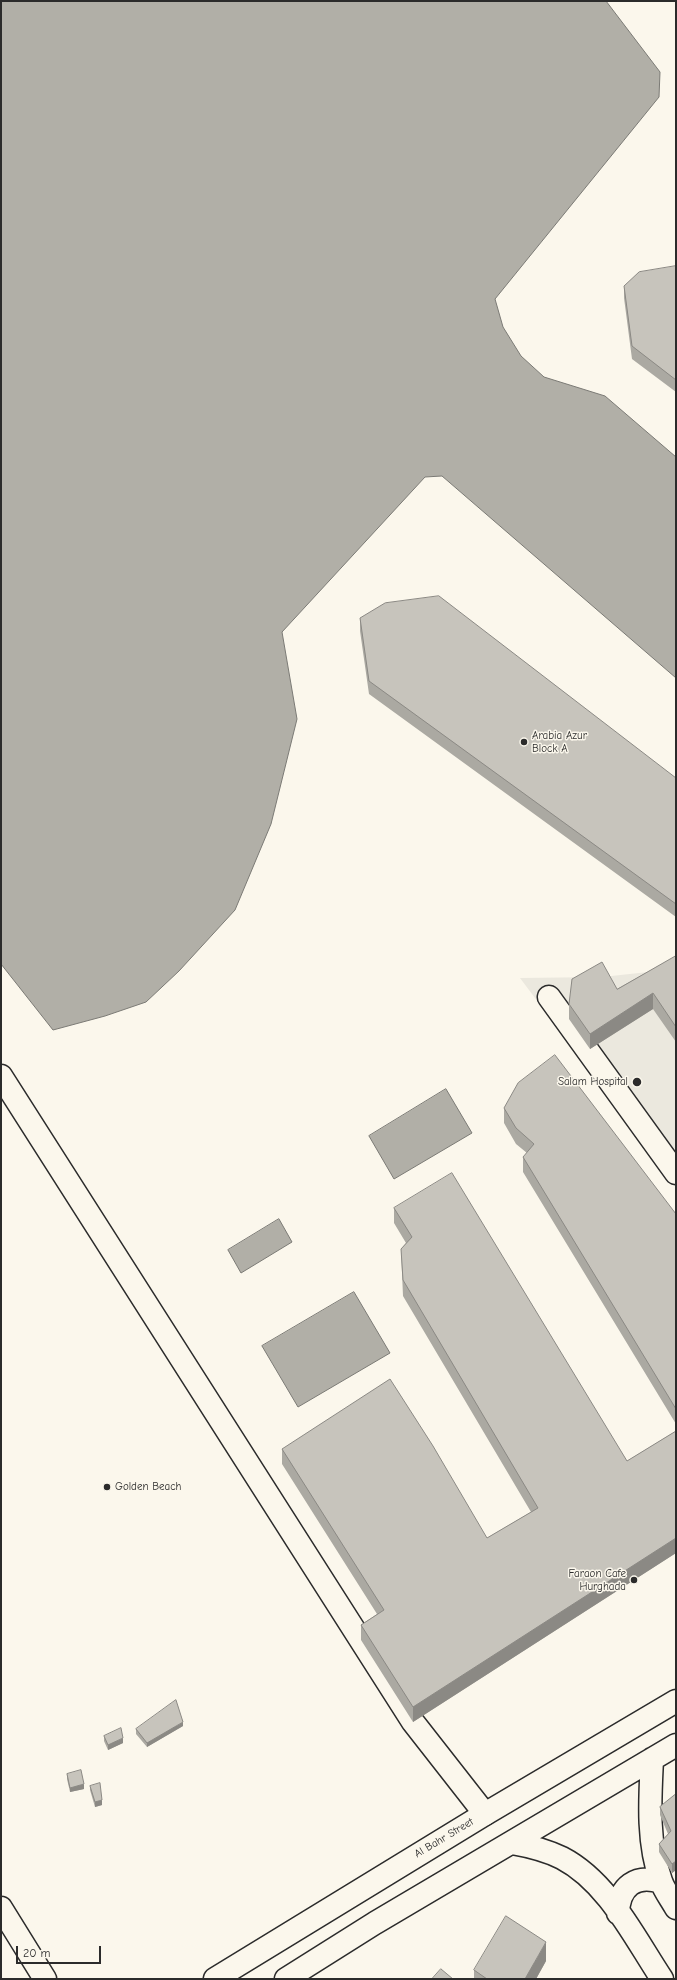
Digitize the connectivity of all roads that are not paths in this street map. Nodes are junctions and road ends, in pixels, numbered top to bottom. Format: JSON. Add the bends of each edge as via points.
{"nodes":[{"id":1,"x":549,"y":997,"type":"dead end"},
{"id":2,"x":1,"y":1076,"type":"edge"},
{"id":3,"x":676,"y":1173,"type":"edge"},
{"id":4,"x":676,"y":1701,"type":"edge"},
{"id":5,"x":676,"y":1745,"type":"edge"},
{"id":6,"x":652,"y":1759,"type":"junction"},
{"id":7,"x":485,"y":1814,"type":"junction"},
{"id":8,"x":512,"y":1843,"type":"junction"},
{"id":9,"x":661,"y":1882,"type":"junction"},
{"id":10,"x":1,"y":1908,"type":"edge"},
{"id":11,"x":676,"y":1908,"type":"edge"},
{"id":12,"x":618,"y":1913,"type":"junction"},
{"id":13,"x":45,"y":1979,"type":"edge"},
{"id":14,"x":214,"y":1979,"type":"edge"},
{"id":15,"x":286,"y":1979,"type":"edge"},
{"id":16,"x":662,"y":1979,"type":"edge"}],
"edges":[{"from":1,"to":3,"type":"main road"},
{"from":2,"to":7,"type":"main road","via":[[413,1722]]},
{"from":4,"to":7,"type":"main road","name":"Al Bahr Street"},
{"from":5,"to":6,"type":"main road"},
{"from":6,"to":8,"type":"main road"},
{"from":6,"to":9,"type":"main road","via":[[651,1828],[653,1851]]},
{"from":7,"to":14,"type":"main road","name":"Al Bahr Street"},
{"from":8,"to":12,"type":"main road","via":[[538,1848],[562,1858],[603,1891]]},
{"from":8,"to":15,"type":"main road","via":[[375,1923]]},
{"from":9,"to":11,"type":"main road"},
{"from":9,"to":12,"type":"main road","via":[[650,1879],[630,1884],[618,1902]]},
{"from":10,"to":13,"type":"main road"},
{"from":12,"to":16,"type":"main road"}]}
